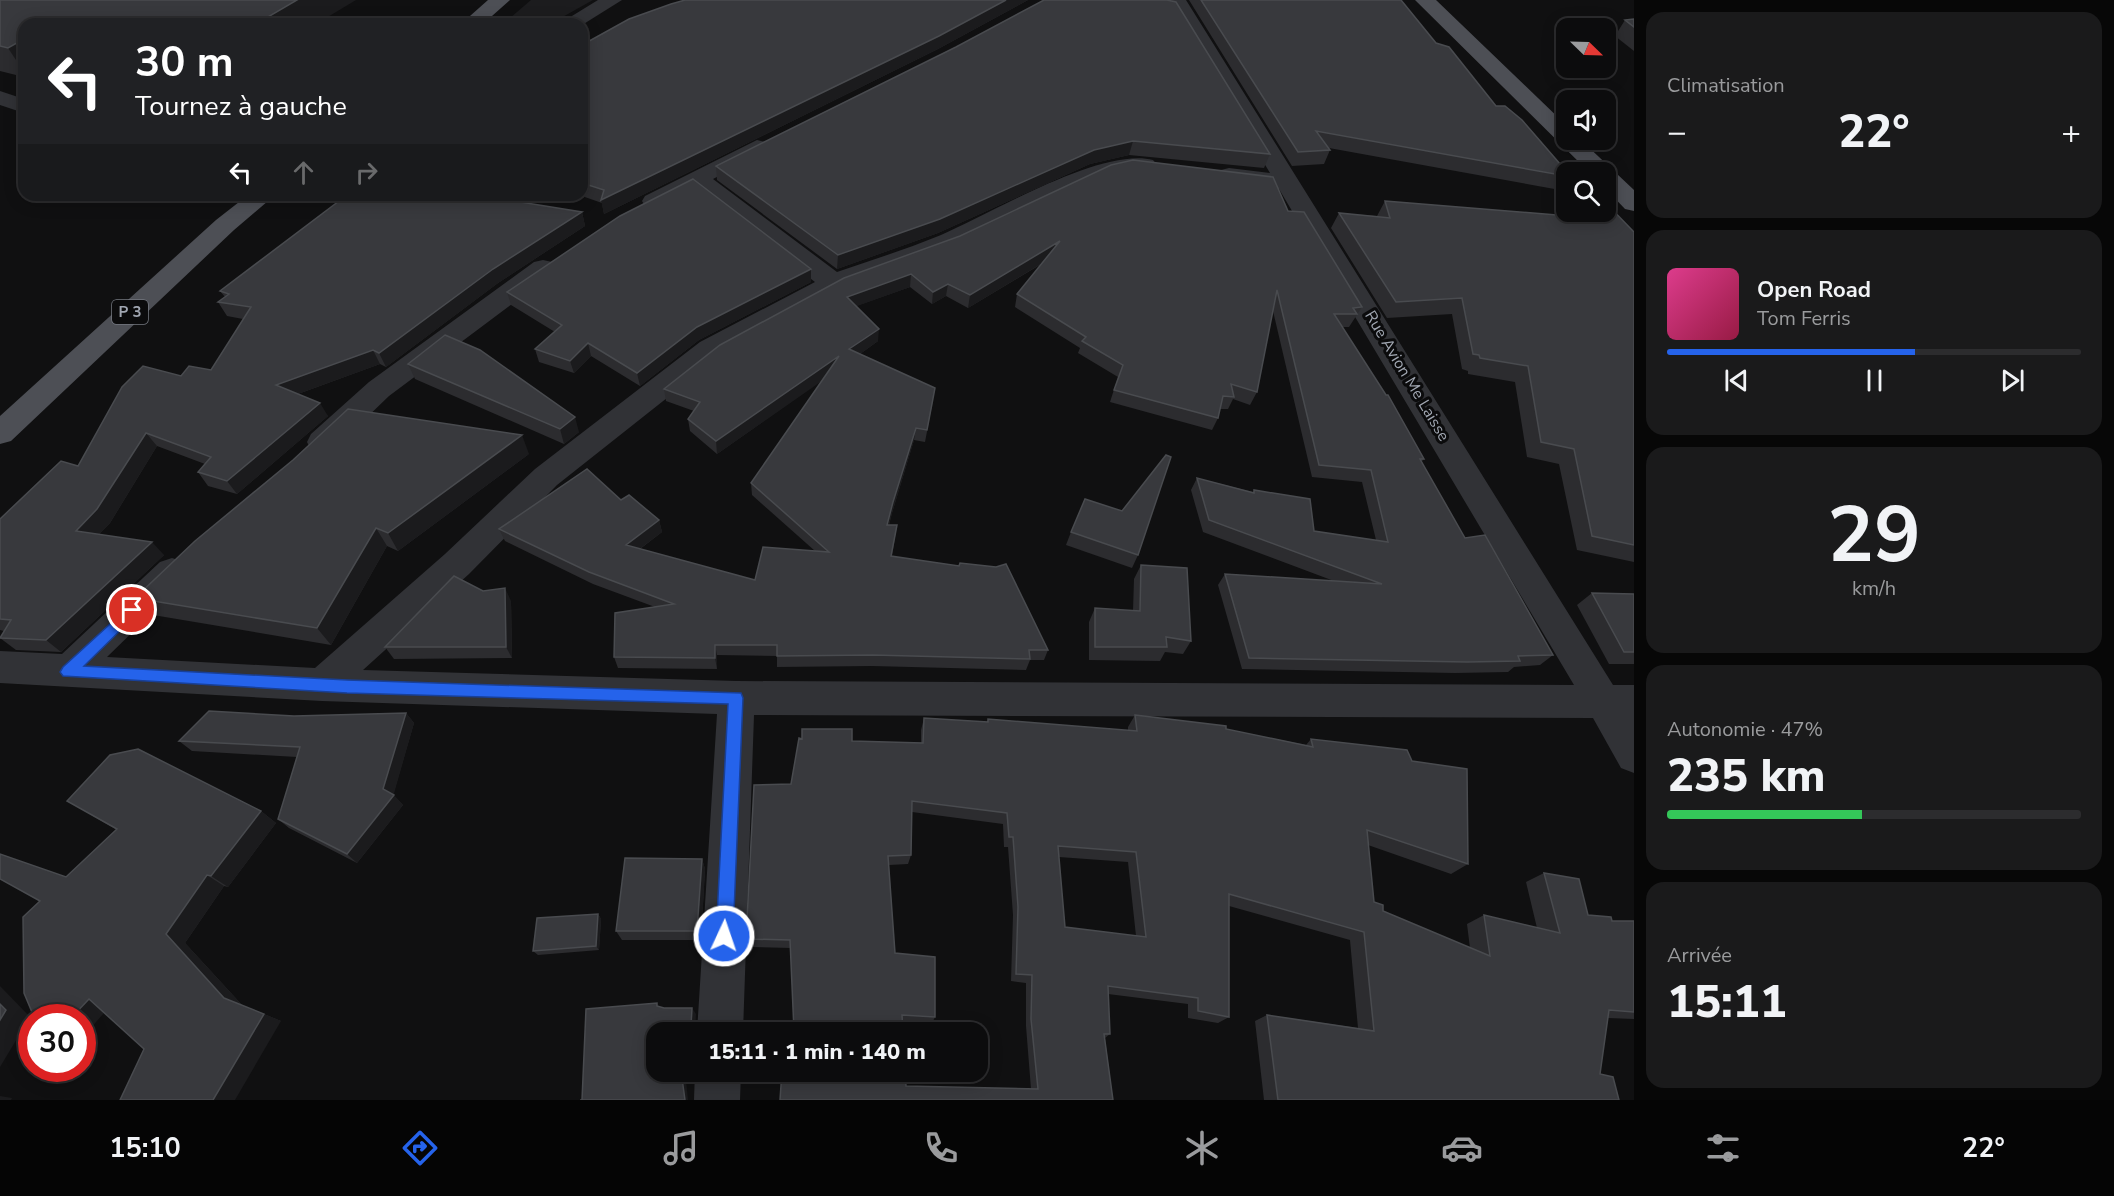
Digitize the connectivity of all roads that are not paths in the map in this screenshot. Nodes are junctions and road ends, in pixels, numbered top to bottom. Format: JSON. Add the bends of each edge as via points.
{"nodes":[{"id":1,"x":500,"y":0,"type":"edge"},
{"id":2,"x":612,"y":0,"type":"edge"},
{"id":3,"x":1425,"y":0,"type":"edge"},
{"id":4,"x":1172,"y":4,"type":"edge"},
{"id":5,"x":478,"y":18,"type":"edge"},
{"id":6,"x":580,"y":18,"type":"edge"},
{"id":7,"x":0,"y":99,"type":"edge"},
{"id":8,"x":18,"y":104,"type":"edge"},
{"id":9,"x":1556,"y":127,"type":"edge"},
{"id":10,"x":782,"y":135,"type":"edge"},
{"id":11,"x":1579,"y":150,"type":"edge"},
{"id":12,"x":1592,"y":162,"type":"edge"},
{"id":13,"x":1169,"y":167,"type":"edge"},
{"id":14,"x":1202,"y":171,"type":"edge"},
{"id":15,"x":696,"y":178,"type":"junction"},
{"id":16,"x":1290,"y":183,"type":"junction"},
{"id":17,"x":1616,"y":186,"type":"edge"},
{"id":18,"x":255,"y":201,"type":"edge"},
{"id":19,"x":1634,"y":204,"type":"edge"},
{"id":20,"x":629,"y":213,"type":"edge"},
{"id":21,"x":564,"y":254,"type":"edge"},
{"id":22,"x":834,"y":283,"type":"junction"},
{"id":23,"x":0,"y":433,"type":"edge"},
{"id":24,"x":301,"y":461,"type":"edge"},
{"id":25,"x":188,"y":556,"type":"edge"},
{"id":26,"x":0,"y":667,"type":"edge"},
{"id":27,"x":68,"y":672,"type":"junction"},
{"id":28,"x":322,"y":685,"type":"junction"},
{"id":29,"x":736,"y":698,"type":"junction"},
{"id":30,"x":1619,"y":703,"type":"edge"},
{"id":31,"x":1634,"y":755,"type":"edge"},
{"id":32,"x":720,"y":1022,"type":"edge"},
{"id":33,"x":718,"y":1082,"type":"edge"},
{"id":34,"x":717,"y":1100,"type":"edge"}],
"edges":[{"from":1,"to":5,"type":"main road"},
{"from":2,"to":6,"type":"street"},
{"from":3,"to":9,"type":"main road"},
{"from":4,"to":16,"type":"street","name":"Rue Avion Me Laisse"},
{"from":7,"to":8,"type":"street"},
{"from":10,"to":15,"type":"street"},
{"from":11,"to":12,"type":"main road"},
{"from":13,"to":22,"type":"street","via":[[1129,164],[1099,171],[948,241]]},
{"from":14,"to":16,"type":"street"},
{"from":15,"to":20,"type":"street"},
{"from":15,"to":22,"type":"street"},
{"from":16,"to":30,"type":"street","name":"Rue Avion Me Laisse"},
{"from":17,"to":19,"type":"main road"},
{"from":18,"to":23,"type":"main road","number":"P 3"},
{"from":21,"to":24,"type":"street","via":[[508,291],[379,389]]},
{"from":22,"to":28,"type":"street","via":[[710,349],[546,477],[457,564]]},
{"from":25,"to":27,"type":"street"},
{"from":26,"to":27,"type":"street"},
{"from":27,"to":28,"type":"street"},
{"from":28,"to":29,"type":"street"},
{"from":29,"to":30,"type":"street"},
{"from":29,"to":32,"type":"street"},
{"from":30,"to":31,"type":"street","name":"Rue Avion Me Laisse"},
{"from":33,"to":34,"type":"street"}]}
